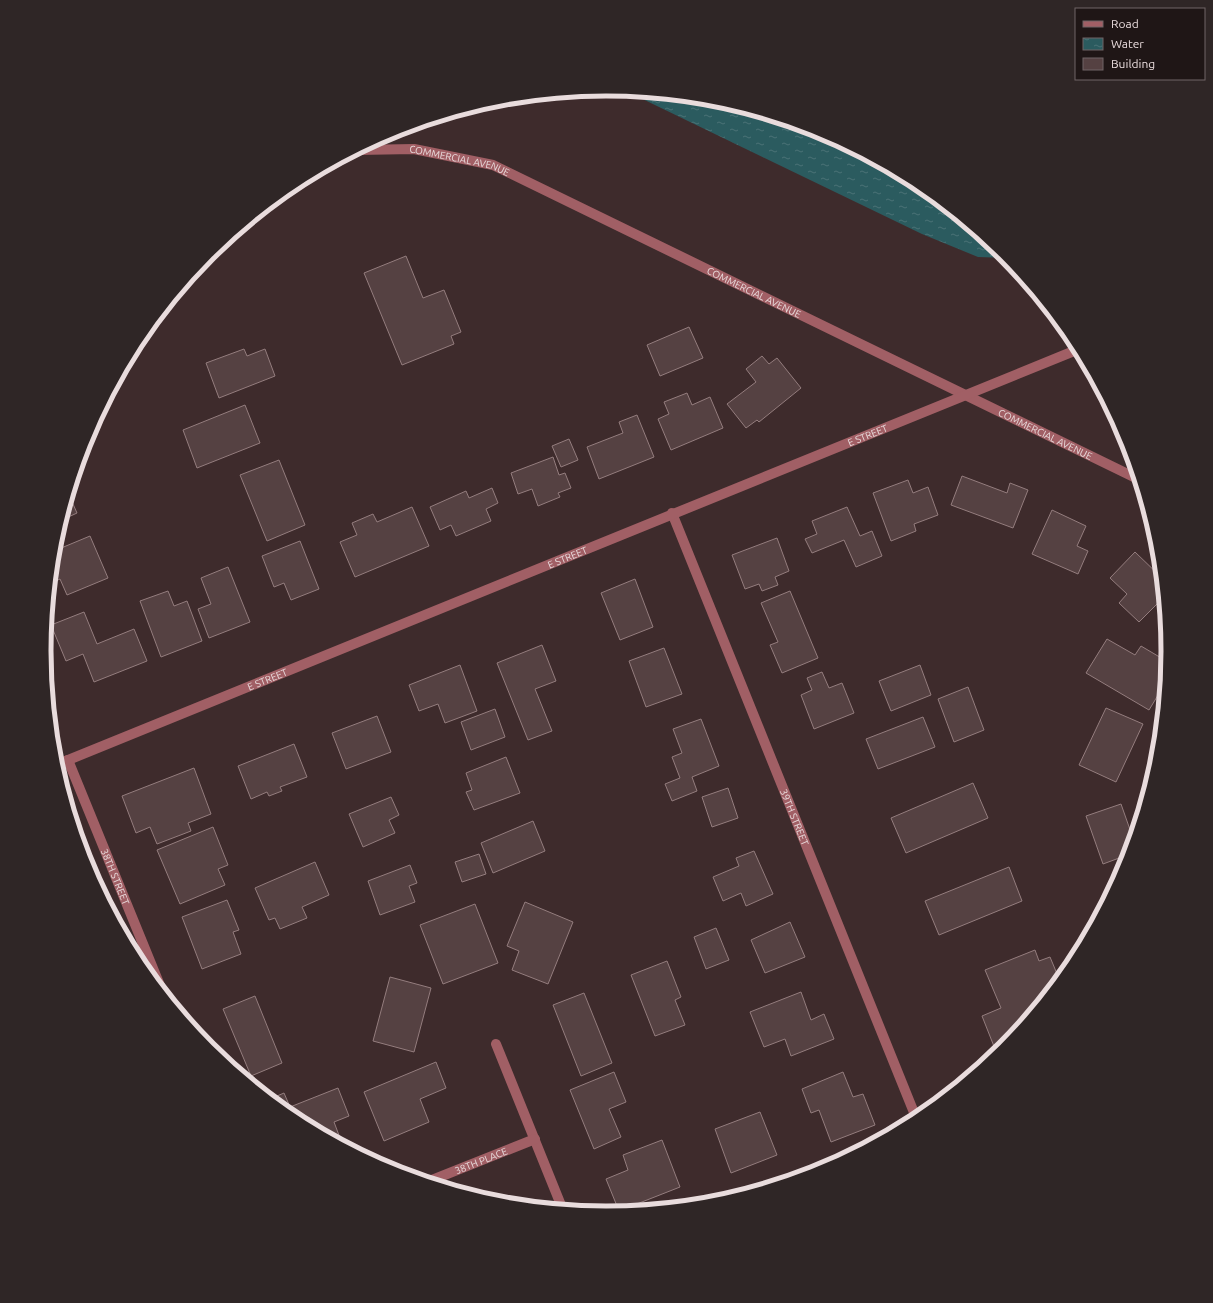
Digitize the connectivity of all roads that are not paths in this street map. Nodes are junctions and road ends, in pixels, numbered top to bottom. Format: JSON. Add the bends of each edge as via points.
{"nodes":[{"id":1,"x":368,"y":150,"type":"edge"},
{"id":2,"x":1073,"y":351,"type":"edge"},
{"id":3,"x":966,"y":395,"type":"junction"},
{"id":4,"x":1134,"y":477,"type":"edge"},
{"id":5,"x":672,"y":513,"type":"junction"},
{"id":6,"x":68,"y":760,"type":"junction"},
{"id":7,"x":63,"y":762,"type":"edge"},
{"id":8,"x":154,"y":972,"type":"edge"},
{"id":9,"x":496,"y":1044,"type":"dead end"},
{"id":10,"x":914,"y":1113,"type":"edge"},
{"id":11,"x":535,"y":1139,"type":"junction"},
{"id":12,"x":433,"y":1180,"type":"edge"},
{"id":13,"x":561,"y":1205,"type":"edge"}],
"edges":[{"from":1,"to":3,"type":"street","name":"COMMERCIAL AVENUE","via":[[414,149],[493,165]]},
{"from":2,"to":3,"type":"street","name":"E STREET"},
{"from":3,"to":4,"type":"street","name":"COMMERCIAL AVENUE"},
{"from":3,"to":5,"type":"street","name":"E STREET"},
{"from":5,"to":6,"type":"street","name":"E STREET"},
{"from":5,"to":10,"type":"street","name":"39TH STREET"},
{"from":6,"to":7,"type":"street","name":"E STREET"},
{"from":6,"to":8,"type":"street","name":"38TH STREET"},
{"from":9,"to":11,"type":"street"},
{"from":11,"to":12,"type":"street","name":"38TH PLACE"},
{"from":11,"to":13,"type":"street"}]}
